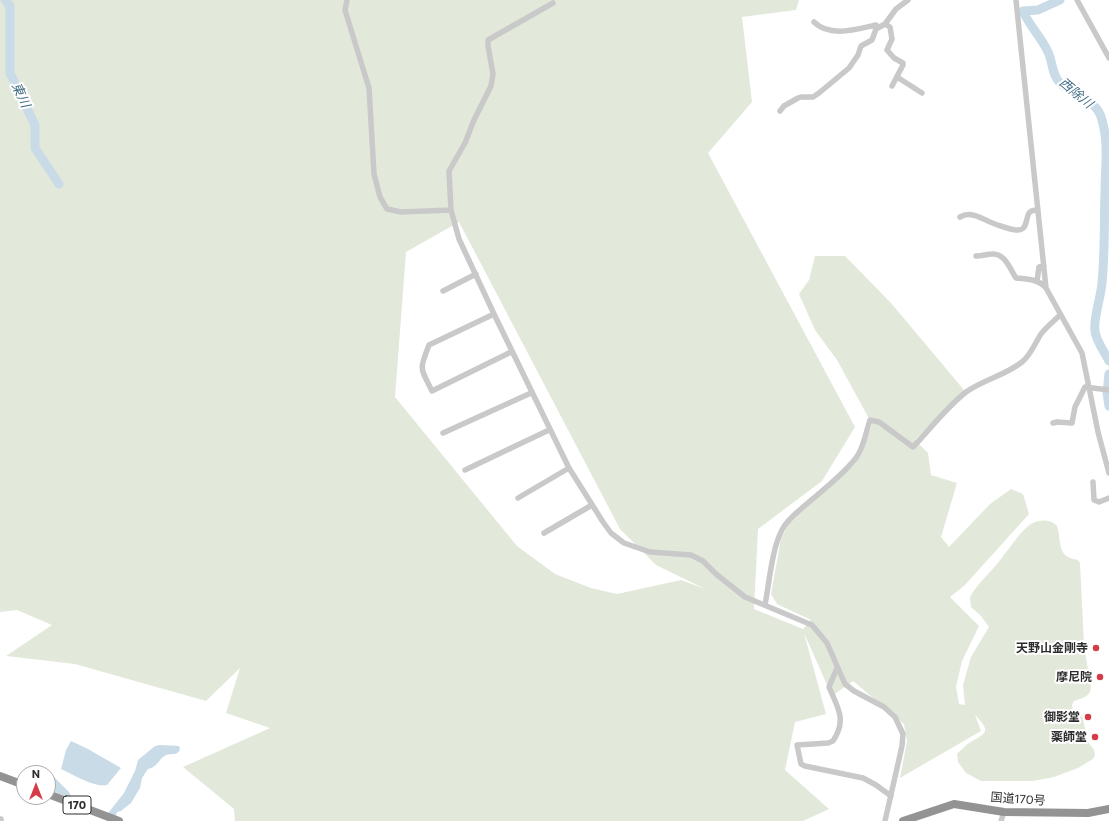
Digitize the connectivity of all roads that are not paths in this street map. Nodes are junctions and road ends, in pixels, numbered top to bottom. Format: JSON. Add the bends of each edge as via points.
{"nodes":[{"id":1,"x":348,"y":0,"type":"edge"},
{"id":2,"x":908,"y":0,"type":"edge"},
{"id":3,"x":1016,"y":0,"type":"edge"},
{"id":4,"x":1077,"y":0,"type":"edge"},
{"id":5,"x":553,"y":3,"type":"dead end"},
{"id":6,"x":814,"y":22,"type":"dead end"},
{"id":7,"x":885,"y":24,"type":"junction"},
{"id":8,"x":878,"y":27,"type":"junction"},
{"id":9,"x":1109,"y":58,"type":"edge"},
{"id":10,"x":896,"y":77,"type":"junction"},
{"id":11,"x":892,"y":86,"type":"dead end"},
{"id":12,"x":922,"y":93,"type":"dead end"},
{"id":13,"x":780,"y":110,"type":"dead end"},
{"id":14,"x":451,"y":210,"type":"junction"},
{"id":15,"x":1038,"y":210,"type":"junction"},
{"id":16,"x":960,"y":217,"type":"dead end"},
{"id":17,"x":976,"y":256,"type":"dead end"},
{"id":18,"x":1044,"y":266,"type":"junction"},
{"id":19,"x":476,"y":274,"type":"junction"},
{"id":20,"x":1037,"y":281,"type":"junction"},
{"id":21,"x":1046,"y":288,"type":"junction"},
{"id":22,"x":443,"y":291,"type":"dead end"},
{"id":23,"x":494,"y":314,"type":"junction"},
{"id":24,"x":1060,"y":314,"type":"junction"},
{"id":25,"x":511,"y":352,"type":"junction"},
{"id":26,"x":1090,"y":389,"type":"junction"},
{"id":27,"x":1106,"y":390,"type":"edge"},
{"id":28,"x":531,"y":393,"type":"junction"},
{"id":29,"x":1054,"y":423,"type":"dead end"},
{"id":30,"x":549,"y":430,"type":"junction"},
{"id":31,"x":443,"y":433,"type":"dead end"},
{"id":32,"x":569,"y":468,"type":"junction"},
{"id":33,"x":465,"y":470,"type":"dead end"},
{"id":34,"x":1109,"y":473,"type":"edge"},
{"id":35,"x":1093,"y":482,"type":"dead end"},
{"id":36,"x":518,"y":498,"type":"dead end"},
{"id":37,"x":1109,"y":498,"type":"edge"},
{"id":38,"x":592,"y":505,"type":"junction"},
{"id":39,"x":544,"y":533,"type":"dead end"},
{"id":40,"x":765,"y":605,"type":"junction"},
{"id":41,"x":837,"y":668,"type":"junction"},
{"id":42,"x":0,"y":776,"type":"edge"},
{"id":43,"x":16,"y":782,"type":"edge"},
{"id":44,"x":891,"y":796,"type":"junction"},
{"id":45,"x":56,"y":797,"type":"edge"},
{"id":46,"x":1109,"y":809,"type":"edge"},
{"id":47,"x":1004,"y":812,"type":"junction"},
{"id":48,"x":119,"y":821,"type":"edge"},
{"id":49,"x":885,"y":821,"type":"edge"},
{"id":50,"x":903,"y":821,"type":"edge"},
{"id":51,"x":1001,"y":821,"type":"edge"}],
"edges":[{"from":1,"to":14,"type":"street","via":[[345,10],[369,88],[374,174],[380,197],[387,209],[401,212]]},
{"from":2,"to":7,"type":"street","via":[[896,9]]},
{"from":3,"to":15,"type":"street"},
{"from":4,"to":9,"type":"street"},
{"from":5,"to":14,"type":"street","via":[[488,40],[491,86],[449,171]]},
{"from":6,"to":8,"type":"street","via":[[824,30],[849,31],[876,25]]},
{"from":7,"to":8,"type":"street"},
{"from":7,"to":10,"type":"street","via":[[890,27],[892,39],[887,50],[903,65]]},
{"from":8,"to":13,"type":"street","via":[[872,40],[862,46],[849,68],[813,97],[798,98]]},
{"from":10,"to":11,"type":"street"},
{"from":10,"to":12,"type":"street"},
{"from":14,"to":19,"type":"street","via":[[459,239]]},
{"from":15,"to":16,"type":"street","via":[[1029,213],[1026,225],[1021,230],[994,224],[969,214]]},
{"from":15,"to":18,"type":"street"},
{"from":17,"to":20,"type":"street","via":[[995,254],[1004,259],[1016,278]]},
{"from":18,"to":20,"type":"street","via":[[1039,268]]},
{"from":18,"to":21,"type":"street"},
{"from":19,"to":22,"type":"street"},
{"from":19,"to":23,"type":"street"},
{"from":20,"to":21,"type":"street"},
{"from":21,"to":24,"type":"street"},
{"from":23,"to":25,"type":"street"},
{"from":23,"to":25,"type":"street","via":[[429,345],[422,370],[432,391]]},
{"from":24,"to":26,"type":"street","via":[[1082,353]]},
{"from":24,"to":40,"type":"street","via":[[1041,334],[1023,361],[966,393],[913,447],[878,422],[870,420],[857,456],[782,530],[777,542]]},
{"from":25,"to":28,"type":"street"},
{"from":26,"to":27,"type":"street"},
{"from":26,"to":29,"type":"street","via":[[1085,388],[1079,399],[1072,423]]},
{"from":26,"to":34,"type":"street"},
{"from":28,"to":30,"type":"street"},
{"from":28,"to":31,"type":"street"},
{"from":30,"to":32,"type":"street"},
{"from":30,"to":33,"type":"street"},
{"from":32,"to":36,"type":"street"},
{"from":32,"to":38,"type":"street"},
{"from":35,"to":37,"type":"street","via":[[1094,500],[1099,502]]},
{"from":38,"to":39,"type":"street"},
{"from":38,"to":40,"type":"street","via":[[611,533],[624,543],[650,552],[691,555],[703,561],[745,596]]},
{"from":40,"to":41,"type":"street","via":[[812,625],[827,643]]},
{"from":41,"to":44,"type":"street","via":[[845,684],[884,707],[895,717],[903,734]]},
{"from":41,"to":44,"type":"street","via":[[828,687],[842,719],[838,734],[828,743],[797,745],[801,764],[863,778]]},
{"from":42,"to":43,"type":"highway"},
{"from":44,"to":49,"type":"street"},
{"from":45,"to":48,"type":"highway","number":"170"},
{"from":46,"to":47,"type":"highway","name":"国道170号","via":[[1088,813]]},
{"from":47,"to":50,"type":"highway","name":"国道170号","via":[[954,804]]},
{"from":47,"to":51,"type":"street"}]}
